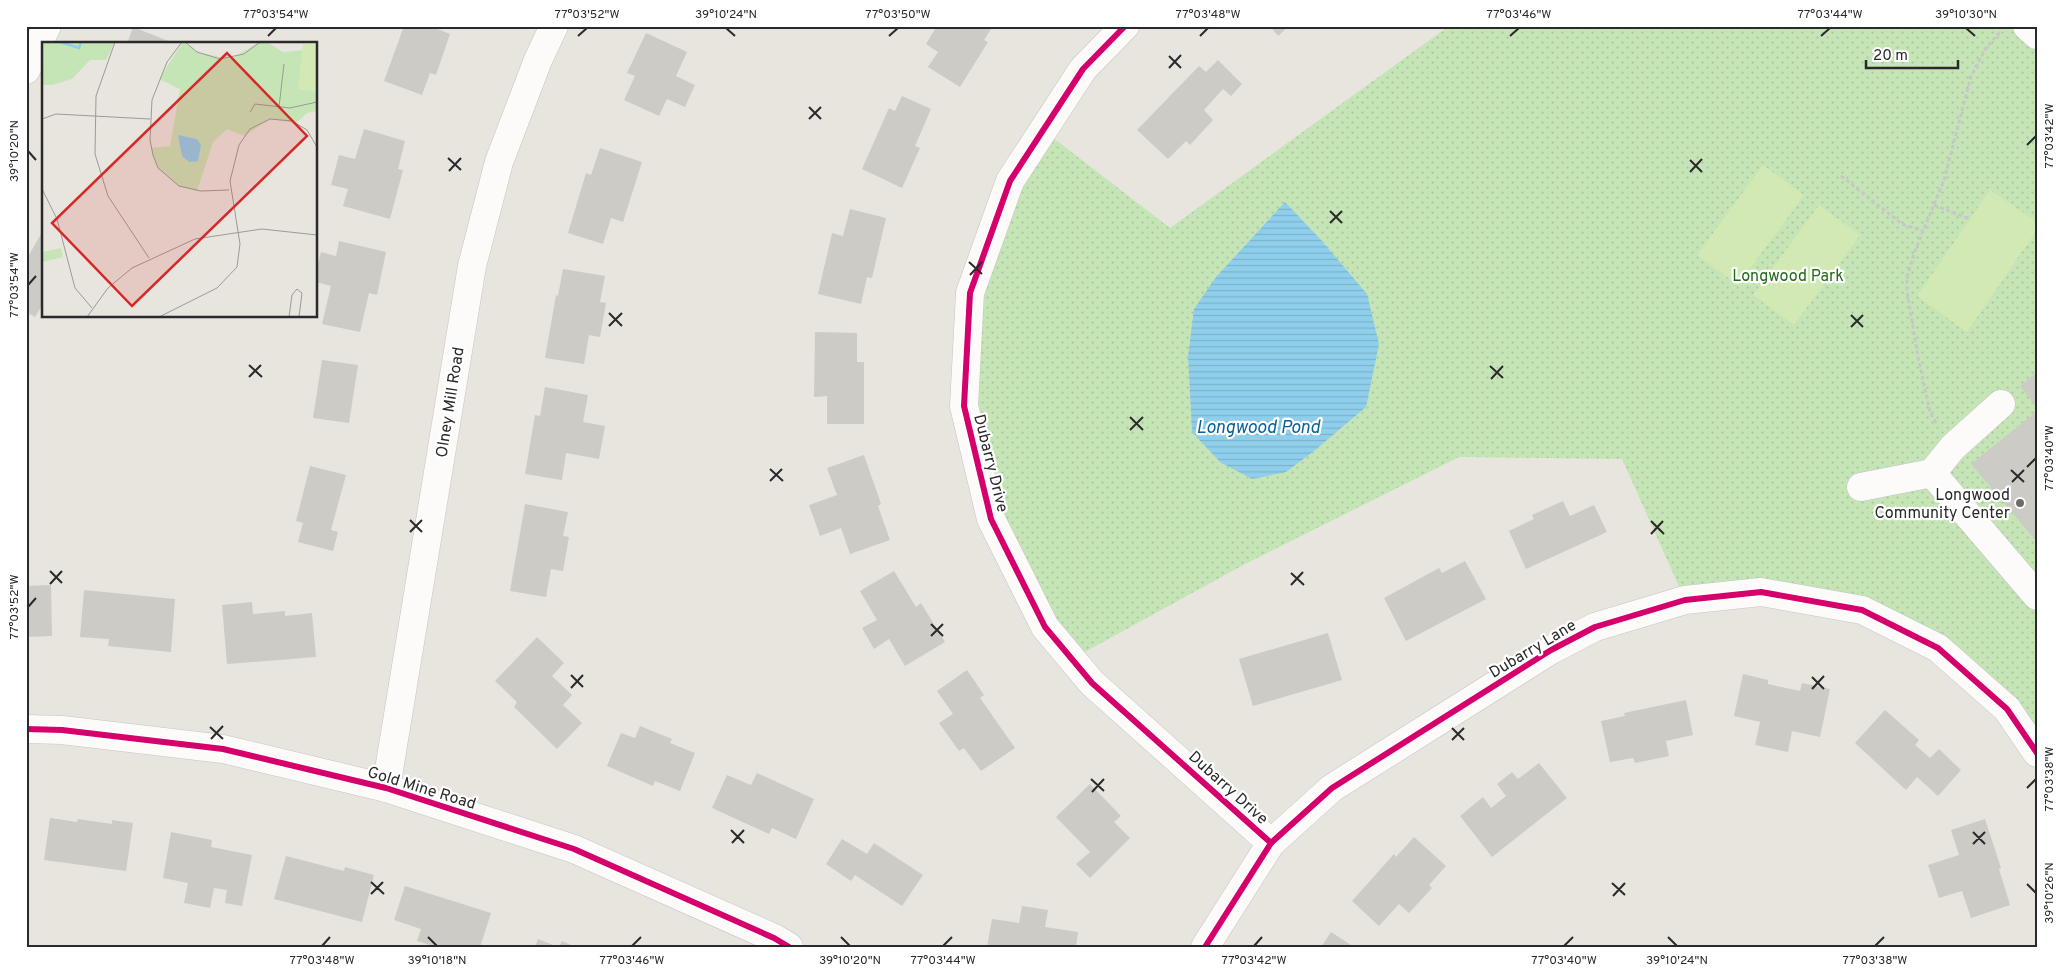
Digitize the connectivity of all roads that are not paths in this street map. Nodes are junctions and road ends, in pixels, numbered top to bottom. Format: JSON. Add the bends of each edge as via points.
{"nodes":[{"id":1,"x":47,"y":26,"type":"edge"},
{"id":2,"x":554,"y":26,"type":"edge"},
{"id":3,"x":1125,"y":26,"type":"edge"},
{"id":4,"x":2014,"y":28,"type":"edge"},
{"id":5,"x":2037,"y":35,"type":"edge"},
{"id":6,"x":26,"y":70,"type":"edge"},
{"id":7,"x":2001,"y":404,"type":"dead end"},
{"id":8,"x":1932,"y":473,"type":"junction"},
{"id":9,"x":1861,"y":488,"type":"dead end"},
{"id":10,"x":2037,"y":596,"type":"edge"},
{"id":11,"x":26,"y":729,"type":"edge"},
{"id":12,"x":2037,"y":753,"type":"edge"},
{"id":13,"x":386,"y":788,"type":"junction"},
{"id":14,"x":1271,"y":843,"type":"junction"},
{"id":15,"x":789,"y":947,"type":"edge"},
{"id":16,"x":1206,"y":947,"type":"edge"}],
"edges":[{"from":1,"to":6,"type":"street"},
{"from":2,"to":13,"type":"street","name":"Olney Mill Road","via":[[499,162],[472,266]]},
{"from":3,"to":14,"type":"street","name":"Dubarry Drive","via":[[1084,69],[1010,181],[970,293],[964,406],[991,519],[1045,627],[1092,684]]},
{"from":4,"to":5,"type":"street"},
{"from":7,"to":8,"type":"street","via":[[1953,448]]},
{"from":8,"to":9,"type":"street"},
{"from":8,"to":10,"type":"street"},
{"from":11,"to":13,"type":"street","name":"Gold Mine Road","via":[[223,748]]},
{"from":12,"to":14,"type":"street","name":"Dubarry Lane","via":[[2007,709],[1938,648],[1862,610],[1761,592],[1685,600],[1595,627],[1551,650],[1332,788]]},
{"from":13,"to":15,"type":"street","name":"Gold Mine Road","via":[[574,849]]},
{"from":14,"to":16,"type":"street","name":"Dubarry Lane"}]}
